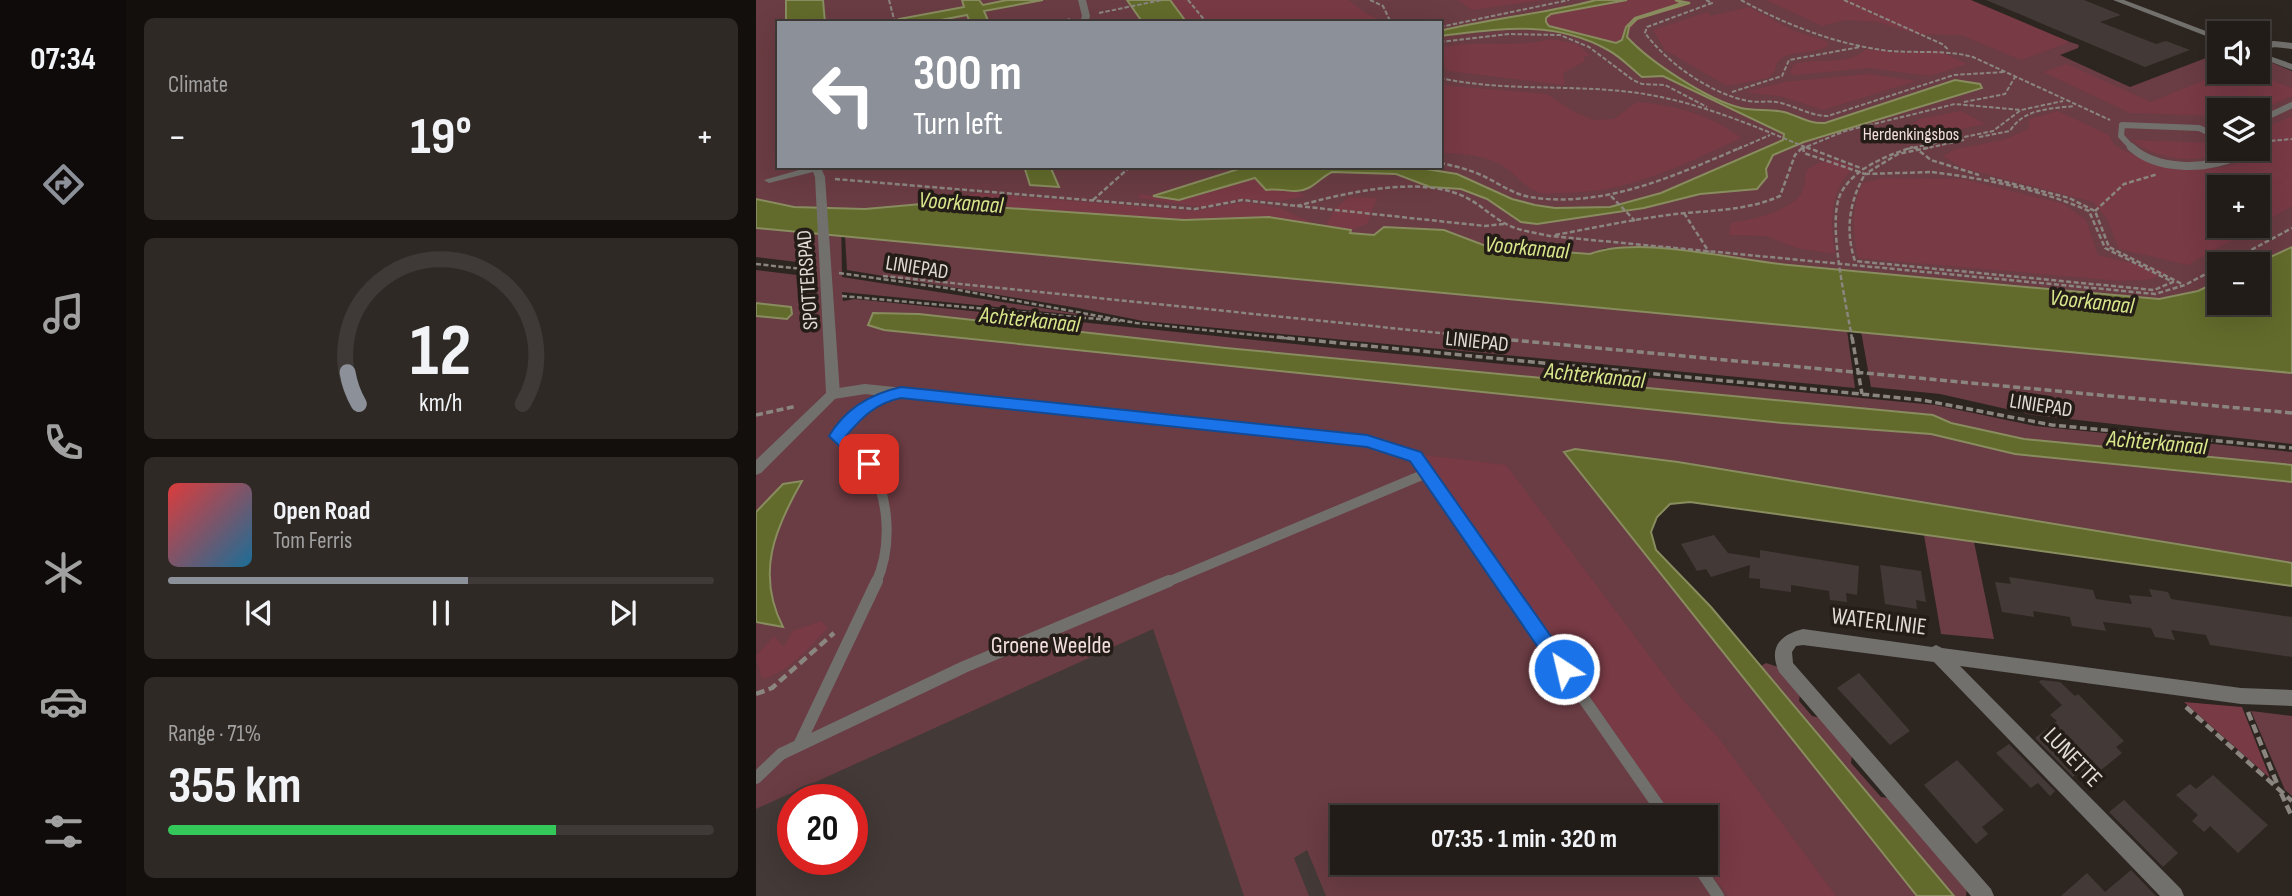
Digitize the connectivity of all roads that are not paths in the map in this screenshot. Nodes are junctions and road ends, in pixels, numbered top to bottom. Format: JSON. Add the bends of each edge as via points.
{"nodes":[{"id":1,"x":1082,"y":0,"type":"edge"},
{"id":2,"x":2117,"y":0,"type":"edge"},
{"id":3,"x":1085,"y":19,"type":"edge"},
{"id":4,"x":2207,"y":34,"type":"edge"},
{"id":5,"x":2292,"y":46,"type":"edge"},
{"id":6,"x":2270,"y":48,"type":"edge"},
{"id":7,"x":2270,"y":55,"type":"edge"},
{"id":8,"x":2292,"y":67,"type":"edge"},
{"id":9,"x":2292,"y":105,"type":"edge"},
{"id":10,"x":2270,"y":115,"type":"edge"},
{"id":11,"x":2207,"y":131,"type":"edge"},
{"id":12,"x":2229,"y":161,"type":"edge"},
{"id":13,"x":821,"y":171,"type":"edge"},
{"id":14,"x":769,"y":180,"type":"dead end"},
{"id":15,"x":901,"y":392,"type":"junction"},
{"id":16,"x":831,"y":396,"type":"junction"},
{"id":17,"x":756,"y":469,"type":"edge"},
{"id":18,"x":1427,"y":473,"type":"junction"},
{"id":19,"x":1936,"y":653,"type":"junction"},
{"id":20,"x":2292,"y":698,"type":"edge"},
{"id":21,"x":799,"y":745,"type":"junction"},
{"id":22,"x":756,"y":778,"type":"edge"},
{"id":23,"x":1658,"y":805,"type":"edge"},
{"id":24,"x":1704,"y":875,"type":"edge"},
{"id":25,"x":1718,"y":896,"type":"edge"},
{"id":26,"x":1984,"y":896,"type":"edge"},
{"id":27,"x":2175,"y":896,"type":"edge"}],
"edges":[{"from":1,"to":3,"type":"street"},
{"from":2,"to":4,"type":"street"},
{"from":5,"to":6,"type":"lane"},
{"from":7,"to":8,"type":"street"},
{"from":9,"to":10,"type":"lane"},
{"from":11,"to":12,"type":"lane","via":[[2122,125],[2121,136],[2137,152],[2175,165]]},
{"from":13,"to":14,"type":"street"},
{"from":13,"to":16,"type":"street","name":"SPOTTERSPAD"},
{"from":15,"to":16,"type":"lane","via":[[865,389]]},
{"from":15,"to":18,"type":"lane","via":[[1367,441],[1415,456]]},
{"from":15,"to":21,"type":"lane","via":[[879,397],[855,414],[836,436],[869,464],[883,497],[887,529],[882,570]]},
{"from":16,"to":17,"type":"street"},
{"from":18,"to":21,"type":"lane","via":[[964,667]]},
{"from":18,"to":23,"type":"lane"},
{"from":19,"to":20,"type":"street","name":"WATERLINIE","via":[[2241,696]]},
{"from":19,"to":26,"type":"street","name":"WATERLINIE","via":[[1803,637],[1791,640],[1783,650],[1785,666]]},
{"from":19,"to":27,"type":"street","name":"LUNETTE"},
{"from":21,"to":22,"type":"lane","via":[[781,754]]},
{"from":24,"to":25,"type":"lane"}]}
